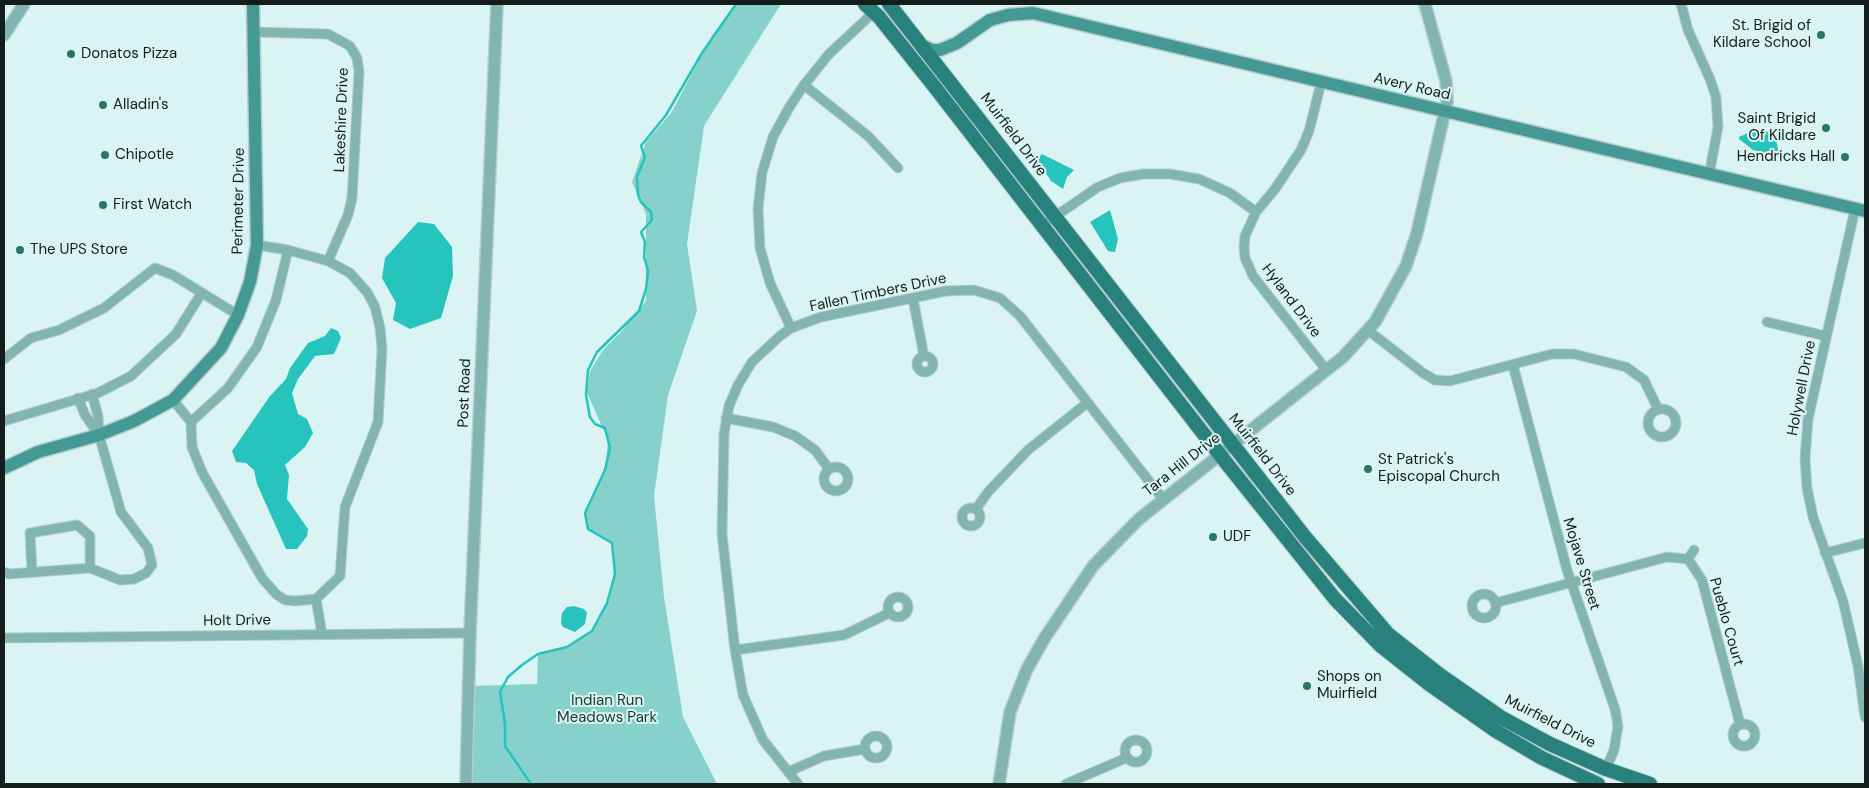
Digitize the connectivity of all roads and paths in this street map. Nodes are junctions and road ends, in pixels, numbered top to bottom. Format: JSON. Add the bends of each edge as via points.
{"nodes":[{"id":1,"x":24,"y":4,"type":"edge"},
{"id":2,"x":253,"y":4,"type":"edge"},
{"id":3,"x":498,"y":4,"type":"edge"},
{"id":4,"x":889,"y":4,"type":"edge"},
{"id":5,"x":1425,"y":4,"type":"edge"},
{"id":6,"x":1681,"y":4,"type":"edge"},
{"id":7,"x":871,"y":7,"type":"edge"},
{"id":8,"x":254,"y":32,"type":"junction"},
{"id":9,"x":4,"y":35,"type":"edge"},
{"id":10,"x":957,"y":43,"type":"junction"},
{"id":11,"x":926,"y":49,"type":"junction"},
{"id":12,"x":938,"y":64,"type":"junction"},
{"id":13,"x":1321,"y":83,"type":"junction"},
{"id":14,"x":804,"y":85,"type":"junction"},
{"id":15,"x":1445,"y":112,"type":"junction"},
{"id":16,"x":898,"y":168,"type":"dead end"},
{"id":17,"x":1709,"y":175,"type":"junction"},
{"id":18,"x":1860,"y":210,"type":"edge"},
{"id":19,"x":1256,"y":212,"type":"junction"},
{"id":20,"x":1055,"y":216,"type":"junction"},
{"id":21,"x":1041,"y":226,"type":"junction"},
{"id":22,"x":258,"y":246,"type":"junction"},
{"id":23,"x":288,"y":250,"type":"junction"},
{"id":24,"x":328,"y":261,"type":"junction"},
{"id":25,"x":201,"y":294,"type":"junction"},
{"id":26,"x":913,"y":299,"type":"junction"},
{"id":27,"x":238,"y":315,"type":"junction"},
{"id":28,"x":1767,"y":322,"type":"dead end"},
{"id":29,"x":792,"y":328,"type":"junction"},
{"id":30,"x":1369,"y":330,"type":"junction"},
{"id":31,"x":1826,"y":336,"type":"junction"},
{"id":32,"x":924,"y":356,"type":"dead end"},
{"id":33,"x":4,"y":359,"type":"edge"},
{"id":34,"x":1513,"y":365,"type":"junction"},
{"id":35,"x":1327,"y":371,"type":"junction"},
{"id":36,"x":92,"y":394,"type":"junction"},
{"id":37,"x":78,"y":398,"type":"junction"},
{"id":38,"x":173,"y":400,"type":"junction"},
{"id":39,"x":1087,"y":403,"type":"junction"},
{"id":40,"x":1658,"y":409,"type":"dead end"},
{"id":41,"x":726,"y":418,"type":"junction"},
{"id":42,"x":4,"y":421,"type":"edge"},
{"id":43,"x":190,"y":422,"type":"junction"},
{"id":44,"x":99,"y":435,"type":"junction"},
{"id":45,"x":1233,"y":444,"type":"junction"},
{"id":46,"x":1220,"y":455,"type":"junction"},
{"id":47,"x":4,"y":468,"type":"edge"},
{"id":48,"x":828,"y":469,"type":"dead end"},
{"id":49,"x":1163,"y":499,"type":"junction"},
{"id":50,"x":976,"y":509,"type":"dead end"},
{"id":51,"x":1865,"y":543,"type":"edge"},
{"id":52,"x":1694,"y":550,"type":"dead end"},
{"id":53,"x":1824,"y":553,"type":"junction"},
{"id":54,"x":1688,"y":559,"type":"junction"},
{"id":55,"x":90,"y":568,"type":"junction"},
{"id":56,"x":32,"y":571,"type":"junction"},
{"id":57,"x":4,"y":572,"type":"edge"},
{"id":58,"x":1571,"y":582,"type":"junction"},
{"id":59,"x":316,"y":599,"type":"junction"},
{"id":60,"x":1495,"y":603,"type":"dead end"},
{"id":61,"x":889,"y":612,"type":"dead end"},
{"id":62,"x":470,"y":633,"type":"junction"},
{"id":63,"x":322,"y":634,"type":"junction"},
{"id":64,"x":4,"y":638,"type":"edge"},
{"id":65,"x":736,"y":650,"type":"junction"},
{"id":66,"x":1865,"y":717,"type":"edge"},
{"id":67,"x":1740,"y":724,"type":"dead end"},
{"id":68,"x":865,"y":749,"type":"dead end"},
{"id":69,"x":1126,"y":758,"type":"dead end"},
{"id":70,"x":1606,"y":769,"type":"junction"},
{"id":71,"x":788,"y":772,"type":"junction"},
{"id":72,"x":466,"y":784,"type":"edge"},
{"id":73,"x":798,"y":784,"type":"edge"},
{"id":74,"x":999,"y":784,"type":"edge"},
{"id":75,"x":1066,"y":784,"type":"edge"},
{"id":76,"x":1599,"y":784,"type":"edge"},
{"id":77,"x":1650,"y":784,"type":"edge"}],
"edges":[{"from":1,"to":9,"type":"street"},
{"from":2,"to":8,"type":"main road","name":"Perimeter Drive"},
{"from":3,"to":62,"type":"street","name":"Post Road"},
{"from":4,"to":11,"type":"main road","name":"Muirfield Drive"},
{"from":5,"to":15,"type":"street","name":"Tara Hill Drive","via":[[1447,88]]},
{"from":6,"to":17,"type":"street","via":[[1688,30],[1716,97],[1718,127]]},
{"from":7,"to":12,"type":"main road","via":[[899,30],[922,60]]},
{"from":7,"to":14,"type":"street"},
{"from":7,"to":21,"type":"main road"},
{"from":8,"to":22,"type":"main road","name":"Perimeter Drive"},
{"from":8,"to":24,"type":"street","name":"Lakeshire Drive","via":[[328,34],[350,46],[357,58],[352,198]]},
{"from":10,"to":11,"type":"main road","name":"Avery Road","via":[[937,50]]},
{"from":10,"to":12,"type":"main road","name":"Avery Road"},
{"from":10,"to":13,"type":"main road","name":"Avery Road","via":[[990,20],[1016,13],[1033,13]]},
{"from":11,"to":12,"type":"main road","name":"Muirfield Drive"},
{"from":12,"to":20,"type":"main road","name":"Muirfield Drive"},
{"from":13,"to":15,"type":"main road","name":"Avery Road"},
{"from":13,"to":19,"type":"street","name":"Hyland Drive","via":[[1301,150]]},
{"from":14,"to":16,"type":"street","via":[[868,136]]},
{"from":14,"to":29,"type":"street","via":[[774,137],[762,173],[758,208],[764,268]]},
{"from":15,"to":17,"type":"main road","name":"Avery Road"},
{"from":15,"to":30,"type":"street","name":"Tara Hill Drive","via":[[1406,266]]},
{"from":17,"to":18,"type":"main road","name":"Avery Road"},
{"from":18,"to":31,"type":"street","name":"Holywell Drive"},
{"from":19,"to":20,"type":"street","via":[[1216,186],[1184,176],[1158,173],[1110,182],[1082,196]]},
{"from":19,"to":35,"type":"street","name":"Hyland Drive","via":[[1245,236],[1248,267]]},
{"from":20,"to":21,"type":"street"},
{"from":20,"to":45,"type":"main road","name":"Muirfield Drive"},
{"from":21,"to":46,"type":"main road"},
{"from":22,"to":23,"type":"street"},
{"from":22,"to":27,"type":"main road","name":"Perimeter Drive"},
{"from":23,"to":24,"type":"street"},
{"from":23,"to":43,"type":"street","via":[[276,300],[257,347],[228,388]]},
{"from":24,"to":59,"type":"street","via":[[350,273],[367,292],[375,307],[382,349],[378,422],[345,507],[340,576]]},
{"from":25,"to":27,"type":"street"},
{"from":25,"to":33,"type":"street","via":[[173,275],[159,268],[151,269],[104,308],[59,330],[31,338]]},
{"from":25,"to":36,"type":"street","via":[[176,334],[138,370]]},
{"from":26,"to":29,"type":"street","name":"Fallen Timbers Drive","via":[[820,317]]},
{"from":26,"to":32,"type":"street"},
{"from":26,"to":39,"type":"street","name":"Fallen Timbers Drive","via":[[960,290],[974,290],[1000,298],[1020,316]]},
{"from":27,"to":38,"type":"main road","name":"Perimeter Drive","via":[[221,348]]},
{"from":28,"to":31,"type":"street"},
{"from":29,"to":41,"type":"street","name":"Fallen Timbers Drive","via":[[752,362],[738,385]]},
{"from":30,"to":34,"type":"street","via":[[1423,374],[1436,380],[1450,381]]},
{"from":30,"to":35,"type":"street","name":"Tara Hill Drive"},
{"from":31,"to":53,"type":"street","name":"Holywell Drive","via":[[1805,448],[1812,516]]},
{"from":34,"to":40,"type":"street","via":[[1552,354],[1574,354],[1626,368],[1644,380]]},
{"from":34,"to":58,"type":"street","name":"Mojave Street"},
{"from":35,"to":45,"type":"street","name":"Tara Hill Drive"},
{"from":36,"to":37,"type":"street"},
{"from":36,"to":44,"type":"street"},
{"from":37,"to":42,"type":"street"},
{"from":37,"to":44,"type":"street"},
{"from":38,"to":43,"type":"street"},
{"from":38,"to":44,"type":"main road","name":"Perimeter Drive"},
{"from":39,"to":49,"type":"street","name":"Fallen Timbers Drive"},
{"from":39,"to":50,"type":"street","via":[[1028,450]]},
{"from":41,"to":48,"type":"street","via":[[773,427],[795,436],[815,450]]},
{"from":41,"to":65,"type":"street","name":"Fallen Timbers Drive","via":[[722,534]]},
{"from":43,"to":59,"type":"street","via":[[192,447],[202,472],[262,578],[285,600]]},
{"from":44,"to":47,"type":"main road","name":"Perimeter Drive","via":[[38,452]]},
{"from":44,"to":55,"type":"street","via":[[120,512],[148,548],[152,564],[146,573],[134,579],[120,580]]},
{"from":45,"to":46,"type":"street","name":"Tara Hill Drive"},
{"from":45,"to":70,"type":"main road","name":"Muirfield Drive","via":[[1388,634],[1502,718]]},
{"from":46,"to":49,"type":"street","name":"Tara Hill Drive"},
{"from":46,"to":76,"type":"main road","via":[[1335,599],[1381,646],[1496,731],[1542,758]]},
{"from":49,"to":74,"type":"street","name":"Tara Hill Drive","via":[[1104,552],[1044,639],[1027,669],[1010,712]]},
{"from":51,"to":53,"type":"street"},
{"from":52,"to":54,"type":"street"},
{"from":53,"to":66,"type":"street","name":"Holywell Drive","via":[[1841,595],[1853,642]]},
{"from":54,"to":58,"type":"street","via":[[1667,557]]},
{"from":54,"to":67,"type":"street","name":"Pueblo Court","via":[[1702,580]]},
{"from":55,"to":56,"type":"street"},
{"from":55,"to":56,"type":"street","via":[[90,536],[77,524],[30,534]]},
{"from":56,"to":57,"type":"street"},
{"from":58,"to":60,"type":"street"},
{"from":58,"to":70,"type":"street","name":"Mojave Street","via":[[1615,709],[1618,726],[1614,750]]},
{"from":59,"to":63,"type":"street"},
{"from":61,"to":65,"type":"street","via":[[844,635]]},
{"from":62,"to":63,"type":"street","name":"Holt Drive"},
{"from":62,"to":72,"type":"street","name":"Post Road"},
{"from":63,"to":64,"type":"street","name":"Holt Drive"},
{"from":65,"to":71,"type":"street","name":"Fallen Timbers Drive","via":[[743,695],[762,740]]},
{"from":68,"to":71,"type":"street","via":[[824,756]]},
{"from":69,"to":75,"type":"street"},
{"from":70,"to":76,"type":"street"},
{"from":70,"to":77,"type":"main road","name":"Muirfield Drive"},
{"from":71,"to":73,"type":"street","name":"Fallen Timbers Drive"}]}
